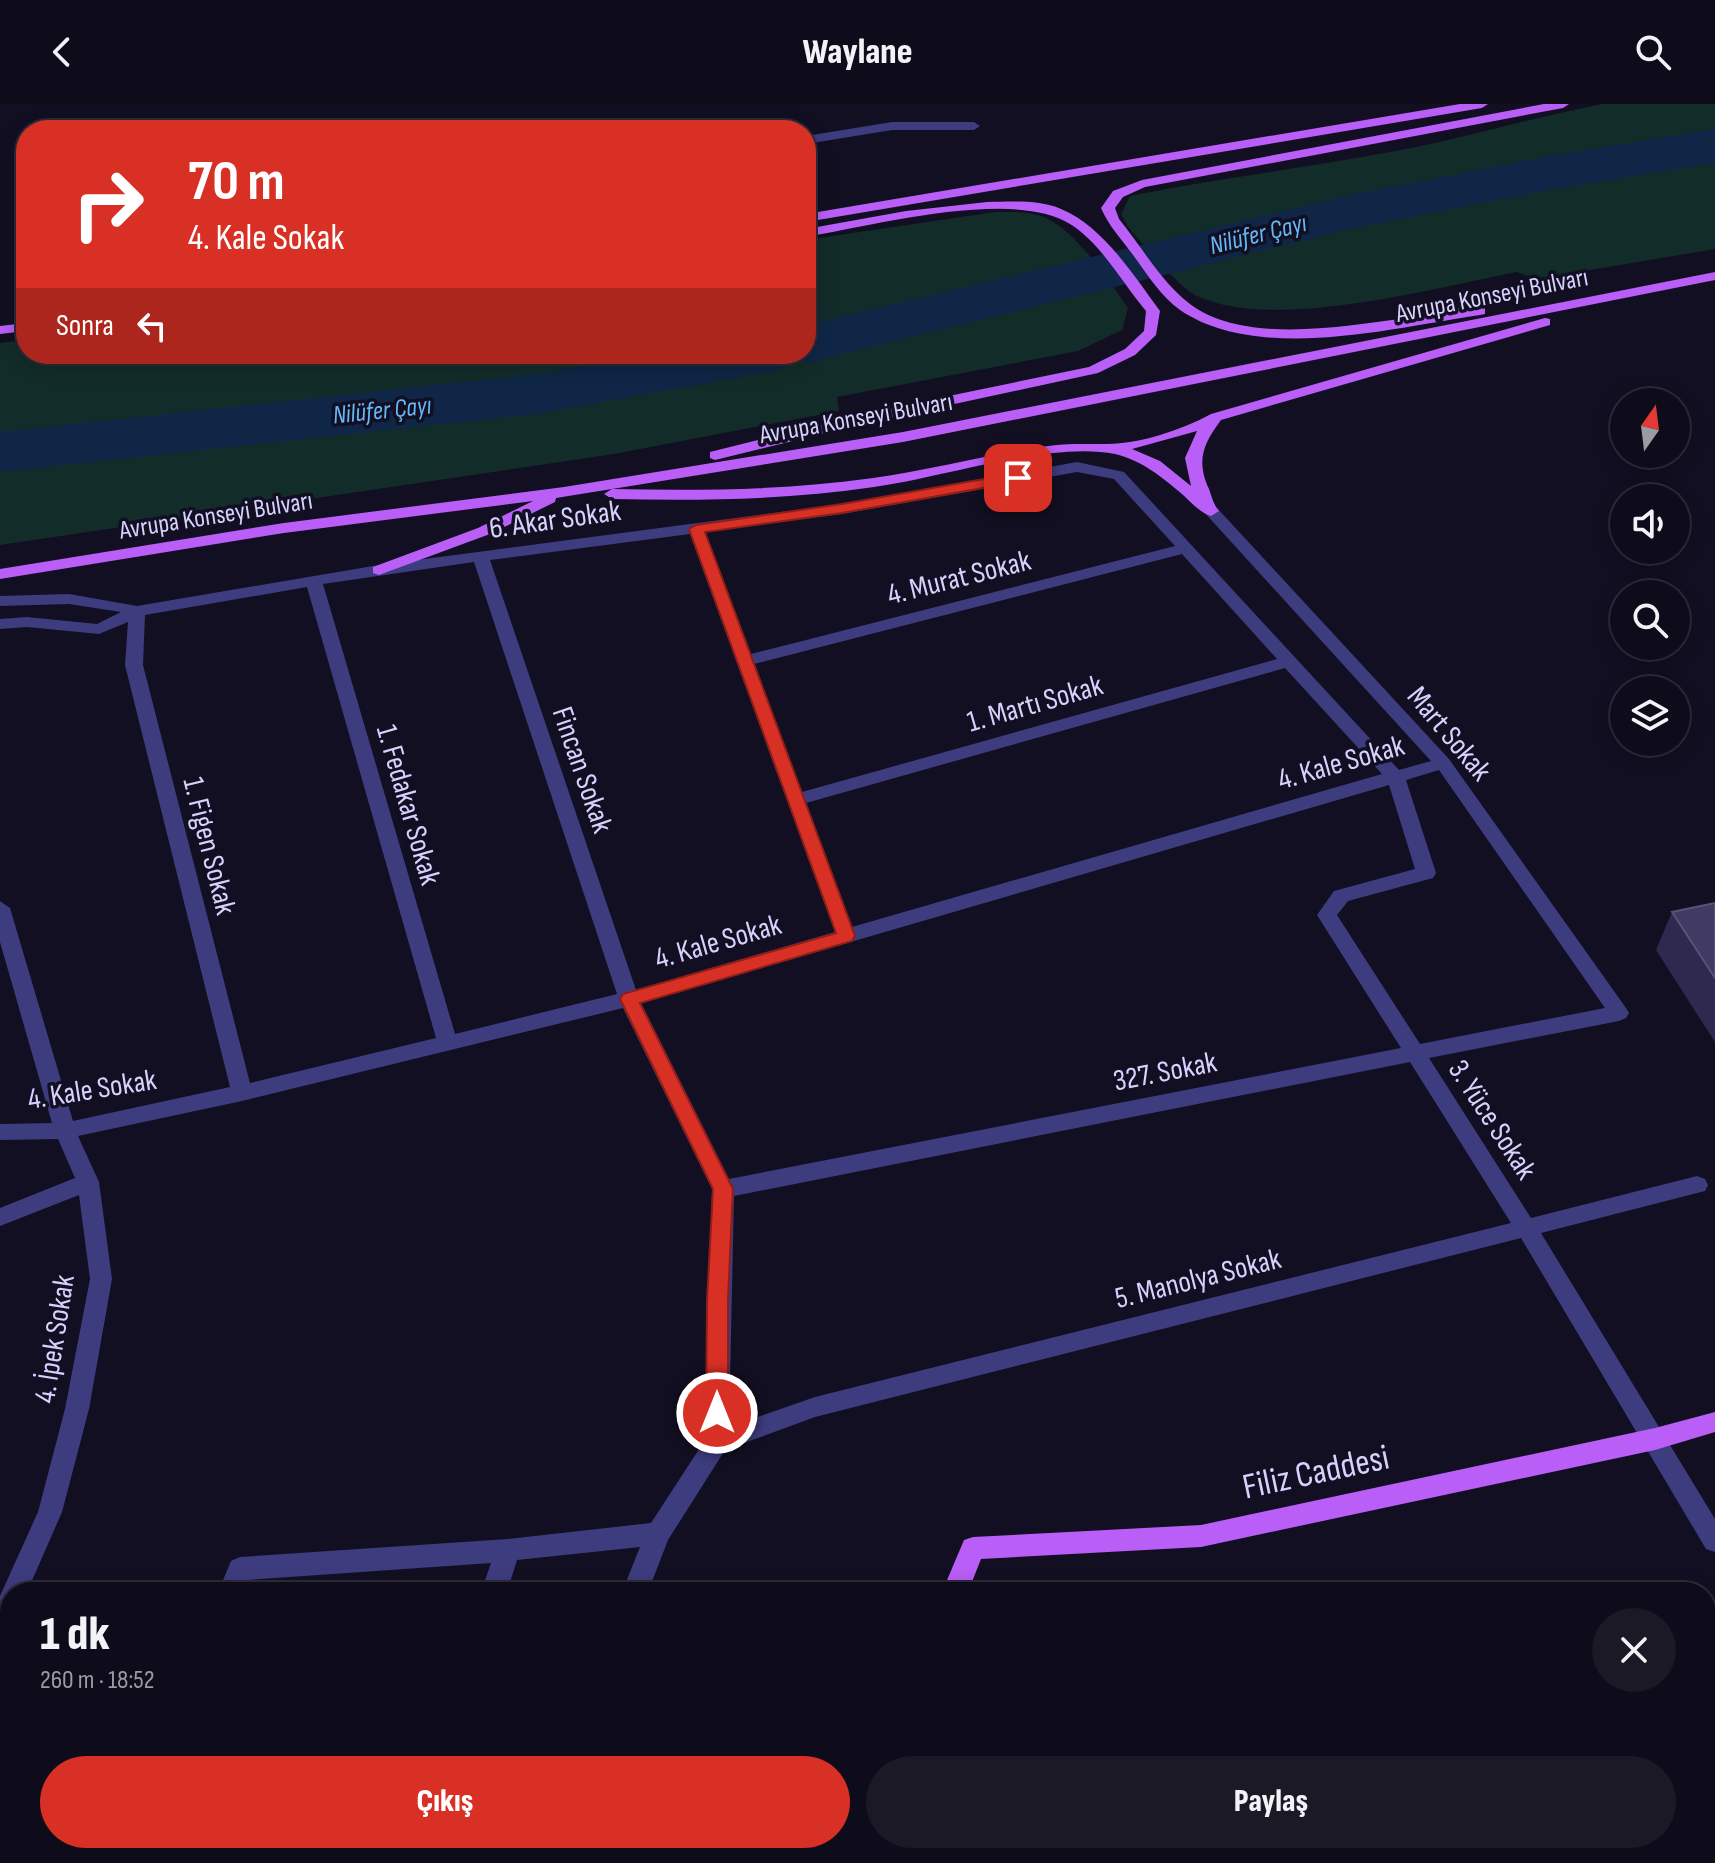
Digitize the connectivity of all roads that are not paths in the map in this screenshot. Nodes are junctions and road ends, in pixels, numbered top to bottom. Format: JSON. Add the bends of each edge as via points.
{"nodes":[{"id":1,"x":1482,"y":104,"type":"edge"},
{"id":2,"x":1563,"y":104,"type":"edge"},
{"id":3,"x":974,"y":126,"type":"dead end"},
{"id":4,"x":816,"y":138,"type":"edge"},
{"id":5,"x":816,"y":216,"type":"edge"},
{"id":6,"x":816,"y":231,"type":"edge"},
{"id":7,"x":1715,"y":276,"type":"edge"},
{"id":8,"x":1667,"y":286,"type":"junction"},
{"id":9,"x":1216,"y":417,"type":"junction"},
{"id":10,"x":1095,"y":448,"type":"junction"},
{"id":11,"x":564,"y":492,"type":"junction"},
{"id":12,"x":1211,"y":511,"type":"junction"},
{"id":13,"x":696,"y":529,"type":"junction"},
{"id":14,"x":1186,"y":548,"type":"junction"},
{"id":15,"x":481,"y":558,"type":"junction"},
{"id":16,"x":379,"y":570,"type":"junction"},
{"id":17,"x":0,"y":574,"type":"edge"},
{"id":18,"x":314,"y":581,"type":"junction"},
{"id":19,"x":0,"y":601,"type":"edge"},
{"id":20,"x":137,"y":611,"type":"junction"},
{"id":21,"x":0,"y":624,"type":"edge"},
{"id":22,"x":745,"y":661,"type":"junction"},
{"id":23,"x":1289,"y":661,"type":"junction"},
{"id":24,"x":1443,"y":763,"type":"junction"},
{"id":25,"x":1396,"y":778,"type":"junction"},
{"id":26,"x":796,"y":800,"type":"junction"},
{"id":27,"x":0,"y":908,"type":"edge"},
{"id":28,"x":846,"y":936,"type":"junction"},
{"id":29,"x":629,"y":999,"type":"junction"},
{"id":30,"x":1619,"y":1013,"type":"joint"},
{"id":31,"x":448,"y":1044,"type":"junction"},
{"id":32,"x":1414,"y":1054,"type":"junction"},
{"id":33,"x":242,"y":1093,"type":"junction"},
{"id":34,"x":65,"y":1131,"type":"junction"},
{"id":35,"x":0,"y":1132,"type":"edge"},
{"id":36,"x":88,"y":1182,"type":"junction"},
{"id":37,"x":1697,"y":1185,"type":"dead end"},
{"id":38,"x":723,"y":1189,"type":"junction"},
{"id":39,"x":0,"y":1217,"type":"edge"},
{"id":40,"x":1526,"y":1228,"type":"junction"},
{"id":41,"x":1715,"y":1422,"type":"edge"},
{"id":42,"x":1655,"y":1439,"type":"junction"},
{"id":43,"x":717,"y":1442,"type":"junction"},
{"id":44,"x":658,"y":1534,"type":"junction"},
{"id":45,"x":1715,"y":1541,"type":"edge"},
{"id":46,"x":508,"y":1550,"type":"junction"},
{"id":47,"x":236,"y":1581,"type":"edge"},
{"id":48,"x":18,"y":1582,"type":"edge"},
{"id":49,"x":497,"y":1582,"type":"edge"},
{"id":50,"x":639,"y":1582,"type":"edge"},
{"id":51,"x":959,"y":1582,"type":"edge"}],
"edges":[{"from":1,"to":5,"type":"main road"},
{"from":2,"to":8,"type":"main road","via":[[1142,184],[1118,194],[1108,208],[1182,305],[1201,318],[1240,330],[1298,334]]},
{"from":3,"to":4,"type":"street","via":[[892,126]]},
{"from":6,"to":11,"type":"main road","via":[[945,210],[1005,204],[1043,208],[1075,220],[1153,311],[1151,332],[1130,352],[1093,370],[871,417]]},
{"from":7,"to":8,"type":"main road","name":"Avrupa Konseyi Bulvarı"},
{"from":8,"to":9,"type":"main road"},
{"from":8,"to":11,"type":"main road","name":"Avrupa Konseyi Bulvarı","via":[[903,437]]},
{"from":9,"to":10,"type":"main road","via":[[1147,444]]},
{"from":9,"to":12,"type":"main road","via":[[1196,441],[1190,458]]},
{"from":10,"to":11,"type":"main road","via":[[765,495]]},
{"from":10,"to":12,"type":"main road","via":[[1132,454],[1162,470]]},
{"from":11,"to":16,"type":"main road","via":[[484,531]]},
{"from":11,"to":17,"type":"main road","name":"Avrupa Konseyi Bulvarı","via":[[284,528]]},
{"from":12,"to":24,"type":"street","name":"Mart Sokak"},
{"from":13,"to":14,"type":"street","name":"6. Akar Sokak","via":[[1077,467],[1119,475]]},
{"from":13,"to":15,"type":"street","name":"6. Akar Sokak"},
{"from":13,"to":22,"type":"street"},
{"from":14,"to":22,"type":"street","name":"4. Murat Sokak"},
{"from":14,"to":23,"type":"street"},
{"from":15,"to":16,"type":"street","name":"6. Akar Sokak"},
{"from":15,"to":29,"type":"street","name":"Fincan Sokak"},
{"from":16,"to":18,"type":"street","name":"6. Akar Sokak"},
{"from":18,"to":20,"type":"street","name":"6. Akar Sokak"},
{"from":18,"to":31,"type":"street","name":"1. Fedakar Sokak"},
{"from":19,"to":20,"type":"street","via":[[60,597]]},
{"from":20,"to":21,"type":"street","name":"6. Akar Sokak","via":[[99,629]]},
{"from":20,"to":33,"type":"street","name":"1. Figen Sokak","via":[[134,665]]},
{"from":22,"to":26,"type":"street"},
{"from":23,"to":25,"type":"street"},
{"from":23,"to":26,"type":"street","name":"1. Martı Sokak"},
{"from":24,"to":25,"type":"street","name":"4. Kale Sokak"},
{"from":24,"to":30,"type":"street","name":"Mart Sokak"},
{"from":25,"to":28,"type":"street","name":"4. Kale Sokak"},
{"from":25,"to":32,"type":"street","name":"3. Yüce Sokak","via":[[1426,873],[1341,896],[1327,915]]},
{"from":26,"to":28,"type":"street"},
{"from":27,"to":34,"type":"street","name":"4. İpek Sokak"},
{"from":28,"to":29,"type":"street","name":"4. Kale Sokak"},
{"from":29,"to":31,"type":"street","name":"4. Kale Sokak"},
{"from":29,"to":38,"type":"street","name":"Fincan Sokak"},
{"from":30,"to":32,"type":"street","name":"327. Sokak"},
{"from":31,"to":33,"type":"street","name":"4. Kale Sokak"},
{"from":32,"to":38,"type":"street","name":"327. Sokak"},
{"from":32,"to":40,"type":"street","name":"3. Yüce Sokak"},
{"from":33,"to":34,"type":"street","name":"4. Kale Sokak"},
{"from":34,"to":35,"type":"street","name":"4. Kale Sokak"},
{"from":34,"to":36,"type":"street","name":"4. İpek Sokak"},
{"from":36,"to":39,"type":"street"},
{"from":36,"to":48,"type":"street","name":"4. İpek Sokak","via":[[101,1279],[77,1409],[50,1512]]},
{"from":37,"to":40,"type":"street","name":"5. Manolya Sokak"},
{"from":38,"to":43,"type":"street"},
{"from":40,"to":42,"type":"street","name":"3. Yüce Sokak"},
{"from":40,"to":43,"type":"street","name":"5. Manolya Sokak","via":[[815,1407]]},
{"from":41,"to":42,"type":"main road","name":"Filiz Caddesi"},
{"from":42,"to":45,"type":"street","name":"3. Yüce Sokak"},
{"from":42,"to":51,"type":"main road","name":"Filiz Caddesi","via":[[1201,1536],[973,1548]]},
{"from":43,"to":44,"type":"street"},
{"from":44,"to":46,"type":"street"},
{"from":44,"to":50,"type":"street"},
{"from":46,"to":47,"type":"street"},
{"from":46,"to":49,"type":"street"}]}
